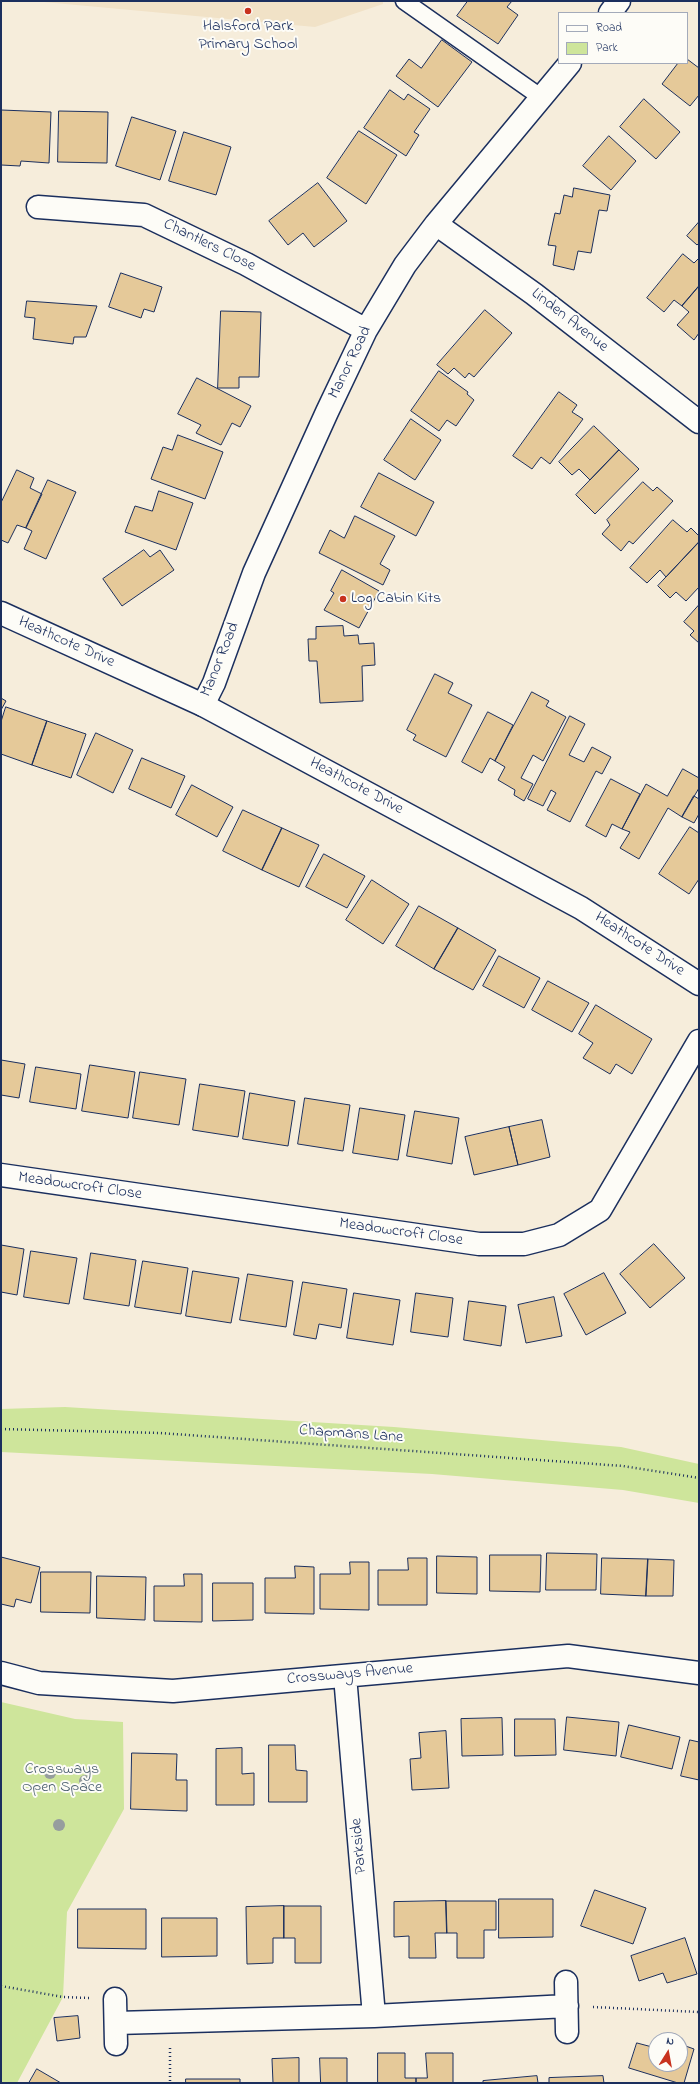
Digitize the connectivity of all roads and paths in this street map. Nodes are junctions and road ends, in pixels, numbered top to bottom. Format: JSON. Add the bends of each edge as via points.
{"nodes":[{"id":1,"x":404,"y":1,"type":"edge"},
{"id":2,"x":619,"y":1,"type":"edge"},
{"id":3,"x":611,"y":12,"type":"edge"},
{"id":4,"x":569,"y":64,"type":"edge"},
{"id":5,"x":542,"y":98,"type":"junction"},
{"id":6,"x":38,"y":207,"type":"dead end"},
{"id":7,"x":436,"y":224,"type":"junction"},
{"id":8,"x":366,"y":330,"type":"junction"},
{"id":9,"x":699,"y":422,"type":"edge"},
{"id":10,"x":1,"y":613,"type":"edge"},
{"id":11,"x":203,"y":705,"type":"junction"},
{"id":12,"x":699,"y":984,"type":"edge"},
{"id":13,"x":699,"y":1041,"type":"edge"},
{"id":14,"x":1,"y":1176,"type":"edge"},
{"id":15,"x":1,"y":1429,"type":"edge"},
{"id":16,"x":699,"y":1478,"type":"edge"},
{"id":17,"x":1,"y":1673,"type":"edge"},
{"id":18,"x":699,"y":1673,"type":"edge"},
{"id":19,"x":345,"y":1676,"type":"junction"},
{"id":20,"x":566,"y":1982,"type":"dead end"},
{"id":21,"x":1,"y":1986,"type":"edge"},
{"id":22,"x":63,"y":1997,"type":"dead end"},
{"id":23,"x":115,"y":1999,"type":"dead end"},
{"id":24,"x":567,"y":2006,"type":"junction"},
{"id":25,"x":699,"y":2012,"type":"edge"},
{"id":26,"x":374,"y":2016,"type":"junction"},
{"id":27,"x":170,"y":2022,"type":"junction"},
{"id":28,"x":116,"y":2023,"type":"junction"},
{"id":29,"x":567,"y":2032,"type":"dead end"},
{"id":30,"x":116,"y":2044,"type":"dead end"},
{"id":31,"x":170,"y":2083,"type":"edge"}],
"edges":[{"from":1,"to":5,"type":"lane"},
{"from":2,"to":3,"type":"street"},
{"from":4,"to":5,"type":"street","name":"Manor Road"},
{"from":5,"to":7,"type":"street","name":"Manor Road"},
{"from":6,"to":8,"type":"street","name":"Chantlers Close","via":[[144,215],[246,264]]},
{"from":7,"to":8,"type":"street","name":"Manor Road","via":[[405,265]]},
{"from":7,"to":9,"type":"street","name":"Linden Avenue","via":[[534,294]]},
{"from":8,"to":11,"type":"street","name":"Manor Road","via":[[254,574],[214,683]]},
{"from":10,"to":11,"type":"street","name":"Heathcote Drive"},
{"from":11,"to":12,"type":"street","name":"Heathcote Drive","via":[[581,908]]},
{"from":13,"to":14,"type":"street","name":"Meadowcroft Close","via":[[600,1210],[559,1235],[524,1244],[479,1244]]},
{"from":15,"to":16,"type":"path","name":"Chapmans Lane","via":[[160,1433],[560,1461],[623,1466]]},
{"from":17,"to":19,"type":"street","name":"Crossways Avenue","via":[[39,1683],[172,1690]]},
{"from":18,"to":19,"type":"street","name":"Crossways Avenue","via":[[568,1656]]},
{"from":19,"to":26,"type":"street","name":"Parkside"},
{"from":20,"to":24,"type":"street"},
{"from":21,"to":22,"type":"path"},
{"from":23,"to":28,"type":"street"},
{"from":24,"to":25,"type":"path"},
{"from":24,"to":26,"type":"street"},
{"from":24,"to":29,"type":"street"},
{"from":26,"to":27,"type":"street"},
{"from":27,"to":28,"type":"street"},
{"from":27,"to":31,"type":"path"},
{"from":28,"to":30,"type":"street"}]}
